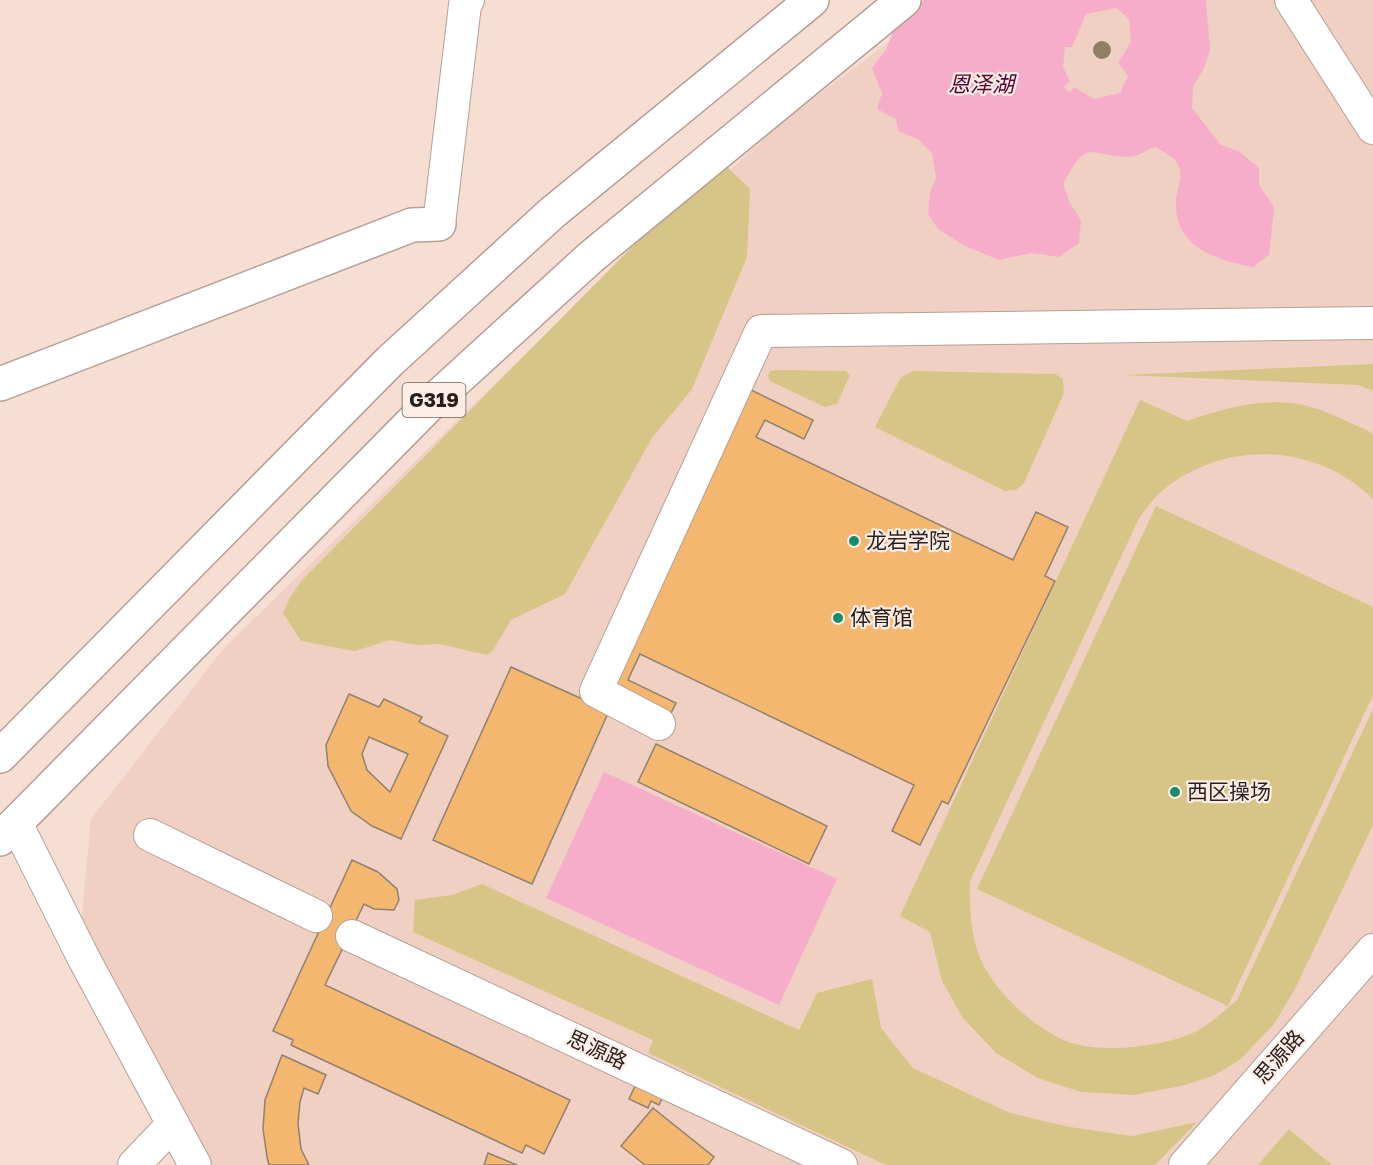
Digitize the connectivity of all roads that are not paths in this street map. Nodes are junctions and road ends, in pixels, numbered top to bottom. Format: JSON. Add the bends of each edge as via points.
{"nodes":[{"id":1,"x":468,"y":0,"type":"edge"},
{"id":2,"x":812,"y":0,"type":"edge"},
{"id":3,"x":904,"y":0,"type":"edge"},
{"id":4,"x":1291,"y":0,"type":"edge"},
{"id":5,"x":1373,"y":128,"type":"edge"},
{"id":6,"x":440,"y":224,"type":"joint"},
{"id":7,"x":1373,"y":322,"type":"edge"},
{"id":8,"x":0,"y":384,"type":"edge"},
{"id":9,"x":659,"y":724,"type":"dead end"},
{"id":10,"x":0,"y":756,"type":"edge"},
{"id":11,"x":8,"y":831,"type":"edge"},
{"id":12,"x":150,"y":835,"type":"dead end"},
{"id":13,"x":316,"y":916,"type":"dead end"},
{"id":14,"x":352,"y":936,"type":"dead end"},
{"id":15,"x":1373,"y":950,"type":"edge"},
{"id":16,"x":172,"y":1124,"type":"junction"},
{"id":17,"x":134,"y":1165,"type":"edge"},
{"id":18,"x":195,"y":1165,"type":"edge"},
{"id":19,"x":841,"y":1165,"type":"edge"},
{"id":20,"x":1185,"y":1165,"type":"edge"}],
"edges":[{"from":1,"to":6,"type":"street"},
{"from":2,"to":10,"type":"main road","number":"G319","via":[[552,213],[390,361]]},
{"from":3,"to":11,"type":"main road","number":"G319","via":[[591,257],[431,403]]},
{"from":4,"to":5,"type":"street"},
{"from":6,"to":8,"type":"main road","via":[[412,225]]},
{"from":7,"to":9,"type":"street","via":[[761,331],[596,691]]},
{"from":11,"to":16,"type":"street","via":[[83,957]]},
{"from":12,"to":13,"type":"street"},
{"from":14,"to":19,"type":"street","name":"思源路"},
{"from":15,"to":20,"type":"street","name":"思源路"},
{"from":16,"to":17,"type":"street"},
{"from":16,"to":18,"type":"street"}]}
